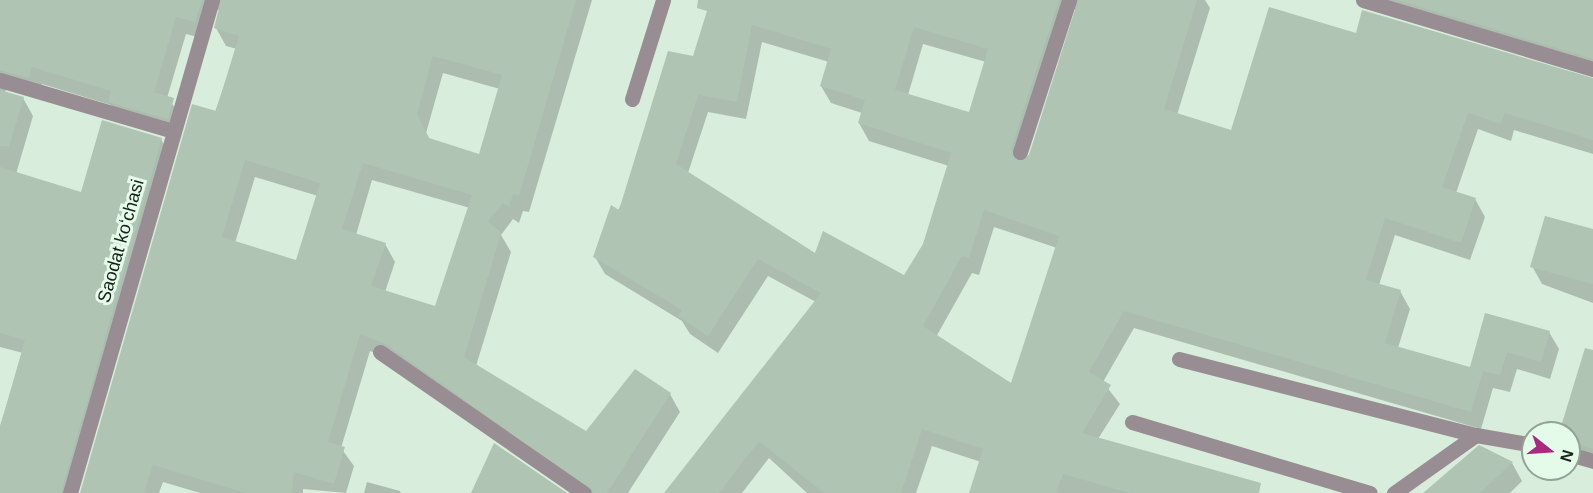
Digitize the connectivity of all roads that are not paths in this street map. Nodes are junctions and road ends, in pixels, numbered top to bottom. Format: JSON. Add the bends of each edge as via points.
{"nodes":[{"id":1,"x":212,"y":0,"type":"edge"},
{"id":2,"x":663,"y":0,"type":"edge"},
{"id":3,"x":1069,"y":0,"type":"edge"},
{"id":4,"x":1363,"y":0,"type":"edge"},
{"id":5,"x":1593,"y":69,"type":"edge"},
{"id":6,"x":0,"y":80,"type":"edge"},
{"id":7,"x":632,"y":99,"type":"dead end"},
{"id":8,"x":173,"y":131,"type":"junction"},
{"id":9,"x":1020,"y":152,"type":"dead end"},
{"id":10,"x":380,"y":352,"type":"dead end"},
{"id":11,"x":1179,"y":358,"type":"dead end"},
{"id":12,"x":1132,"y":422,"type":"dead end"},
{"id":13,"x":1476,"y":435,"type":"junction"},
{"id":14,"x":1521,"y":443,"type":"edge"},
{"id":15,"x":70,"y":493,"type":"edge"},
{"id":16,"x":584,"y":493,"type":"edge"},
{"id":17,"x":1370,"y":493,"type":"edge"},
{"id":18,"x":1394,"y":493,"type":"edge"}],
"edges":[{"from":1,"to":8,"type":"street","name":"Saodat koʻchasi"},
{"from":2,"to":7,"type":"street"},
{"from":3,"to":9,"type":"street"},
{"from":4,"to":5,"type":"street"},
{"from":6,"to":8,"type":"street"},
{"from":8,"to":15,"type":"street","name":"Saodat koʻchasi"},
{"from":10,"to":16,"type":"street"},
{"from":11,"to":13,"type":"street"},
{"from":12,"to":17,"type":"street"},
{"from":13,"to":14,"type":"street"},
{"from":13,"to":18,"type":"street"}]}
